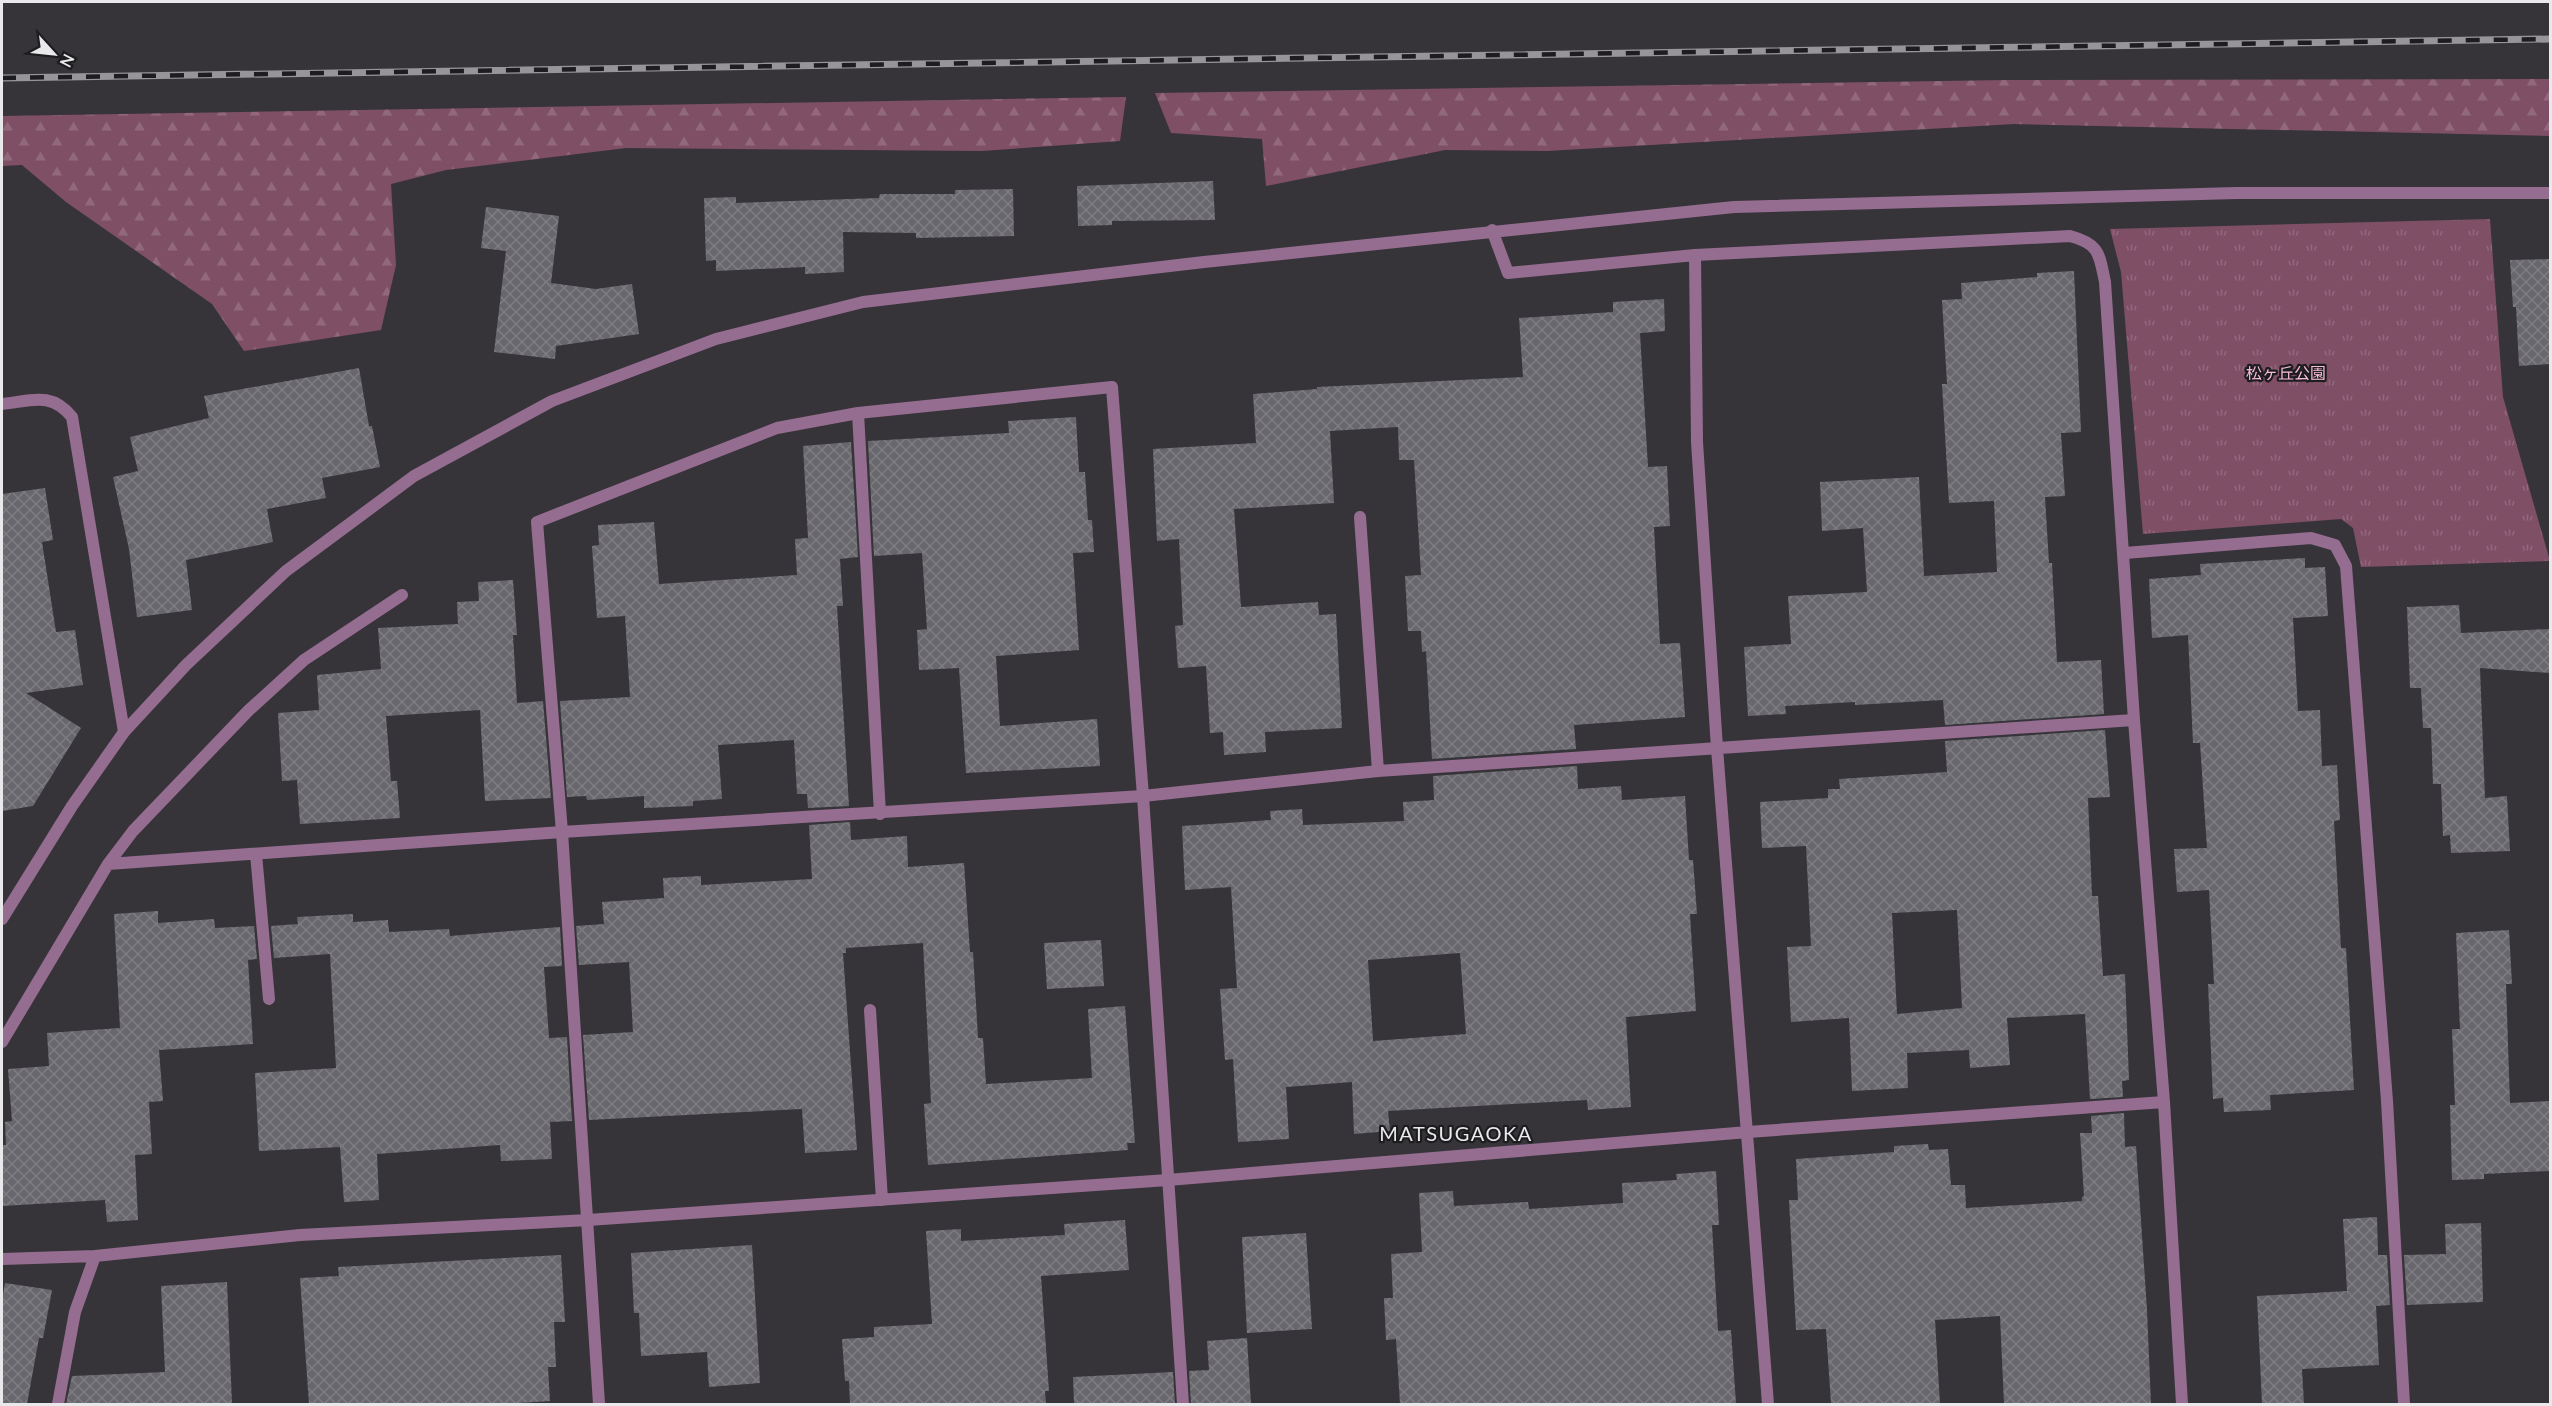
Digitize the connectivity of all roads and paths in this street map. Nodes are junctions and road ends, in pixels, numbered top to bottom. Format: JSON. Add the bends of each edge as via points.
{"nodes":[{"id":1,"x":2550,"y":193,"type":"edge"},
{"id":2,"x":1492,"y":230,"type":"junction"},
{"id":3,"x":1695,"y":255,"type":"junction"},
{"id":4,"x":2,"y":404,"type":"edge"},
{"id":5,"x":858,"y":413,"type":"junction"},
{"id":6,"x":1360,"y":517,"type":"dead end"},
{"id":7,"x":2125,"y":553,"type":"junction"},
{"id":8,"x":402,"y":596,"type":"dead end"},
{"id":9,"x":2134,"y":720,"type":"junction"},
{"id":10,"x":124,"y":732,"type":"junction"},
{"id":11,"x":1717,"y":748,"type":"junction"},
{"id":12,"x":1378,"y":771,"type":"junction"},
{"id":13,"x":1143,"y":796,"type":"junction"},
{"id":14,"x":880,"y":814,"type":"junction"},
{"id":15,"x":562,"y":832,"type":"junction"},
{"id":16,"x":256,"y":854,"type":"junction"},
{"id":17,"x":108,"y":864,"type":"junction"},
{"id":18,"x":2,"y":919,"type":"edge"},
{"id":19,"x":269,"y":999,"type":"dead end"},
{"id":20,"x":870,"y":1010,"type":"dead end"},
{"id":21,"x":2,"y":1042,"type":"edge"},
{"id":22,"x":2164,"y":1102,"type":"junction"},
{"id":23,"x":1748,"y":1132,"type":"junction"},
{"id":24,"x":1168,"y":1180,"type":"junction"},
{"id":25,"x":882,"y":1200,"type":"junction"},
{"id":26,"x":588,"y":1220,"type":"junction"},
{"id":27,"x":95,"y":1256,"type":"junction"},
{"id":28,"x":2,"y":1259,"type":"edge"},
{"id":29,"x":58,"y":1404,"type":"edge"},
{"id":30,"x":599,"y":1404,"type":"edge"},
{"id":31,"x":1183,"y":1404,"type":"edge"},
{"id":32,"x":1768,"y":1404,"type":"edge"},
{"id":33,"x":2182,"y":1404,"type":"edge"},
{"id":34,"x":2404,"y":1404,"type":"edge"}],
"edges":[{"from":1,"to":2,"type":"street","via":[[2236,193],[1734,207]]},
{"from":2,"to":3,"type":"street","via":[[1508,273]]},
{"from":2,"to":10,"type":"street","via":[[863,302],[716,339],[552,401],[414,476],[286,571],[186,665]]},
{"from":3,"to":7,"type":"street","via":[[2070,236],[2088,241],[2099,256],[2105,282]]},
{"from":3,"to":11,"type":"street","via":[[1697,442]]},
{"from":4,"to":10,"type":"street","via":[[44,399],[62,404],[72,417]]},
{"from":5,"to":13,"type":"street","via":[[1112,387]]},
{"from":5,"to":14,"type":"street"},
{"from":5,"to":15,"type":"street","via":[[777,428],[537,522]]},
{"from":6,"to":12,"type":"street"},
{"from":7,"to":9,"type":"street"},
{"from":7,"to":34,"type":"street","via":[[2311,538],[2335,545],[2346,567],[2387,1101]]},
{"from":8,"to":17,"type":"street","via":[[304,660],[264,696],[133,831]]},
{"from":9,"to":11,"type":"street"},
{"from":9,"to":22,"type":"street"},
{"from":10,"to":18,"type":"street","via":[[72,806]]},
{"from":11,"to":12,"type":"street"},
{"from":11,"to":23,"type":"street"},
{"from":12,"to":13,"type":"street"},
{"from":13,"to":14,"type":"street"},
{"from":13,"to":24,"type":"street"},
{"from":14,"to":15,"type":"street"},
{"from":15,"to":16,"type":"street"},
{"from":15,"to":26,"type":"street"},
{"from":16,"to":17,"type":"street"},
{"from":16,"to":19,"type":"street"},
{"from":17,"to":21,"type":"street"},
{"from":20,"to":25,"type":"street"},
{"from":22,"to":23,"type":"street"},
{"from":22,"to":33,"type":"street"},
{"from":23,"to":24,"type":"street"},
{"from":23,"to":32,"type":"street"},
{"from":24,"to":25,"type":"street"},
{"from":24,"to":31,"type":"street"},
{"from":25,"to":26,"type":"street"},
{"from":26,"to":27,"type":"street","via":[[300,1235]]},
{"from":26,"to":30,"type":"street"},
{"from":27,"to":28,"type":"street"},
{"from":27,"to":29,"type":"street","via":[[75,1312]]}]}
